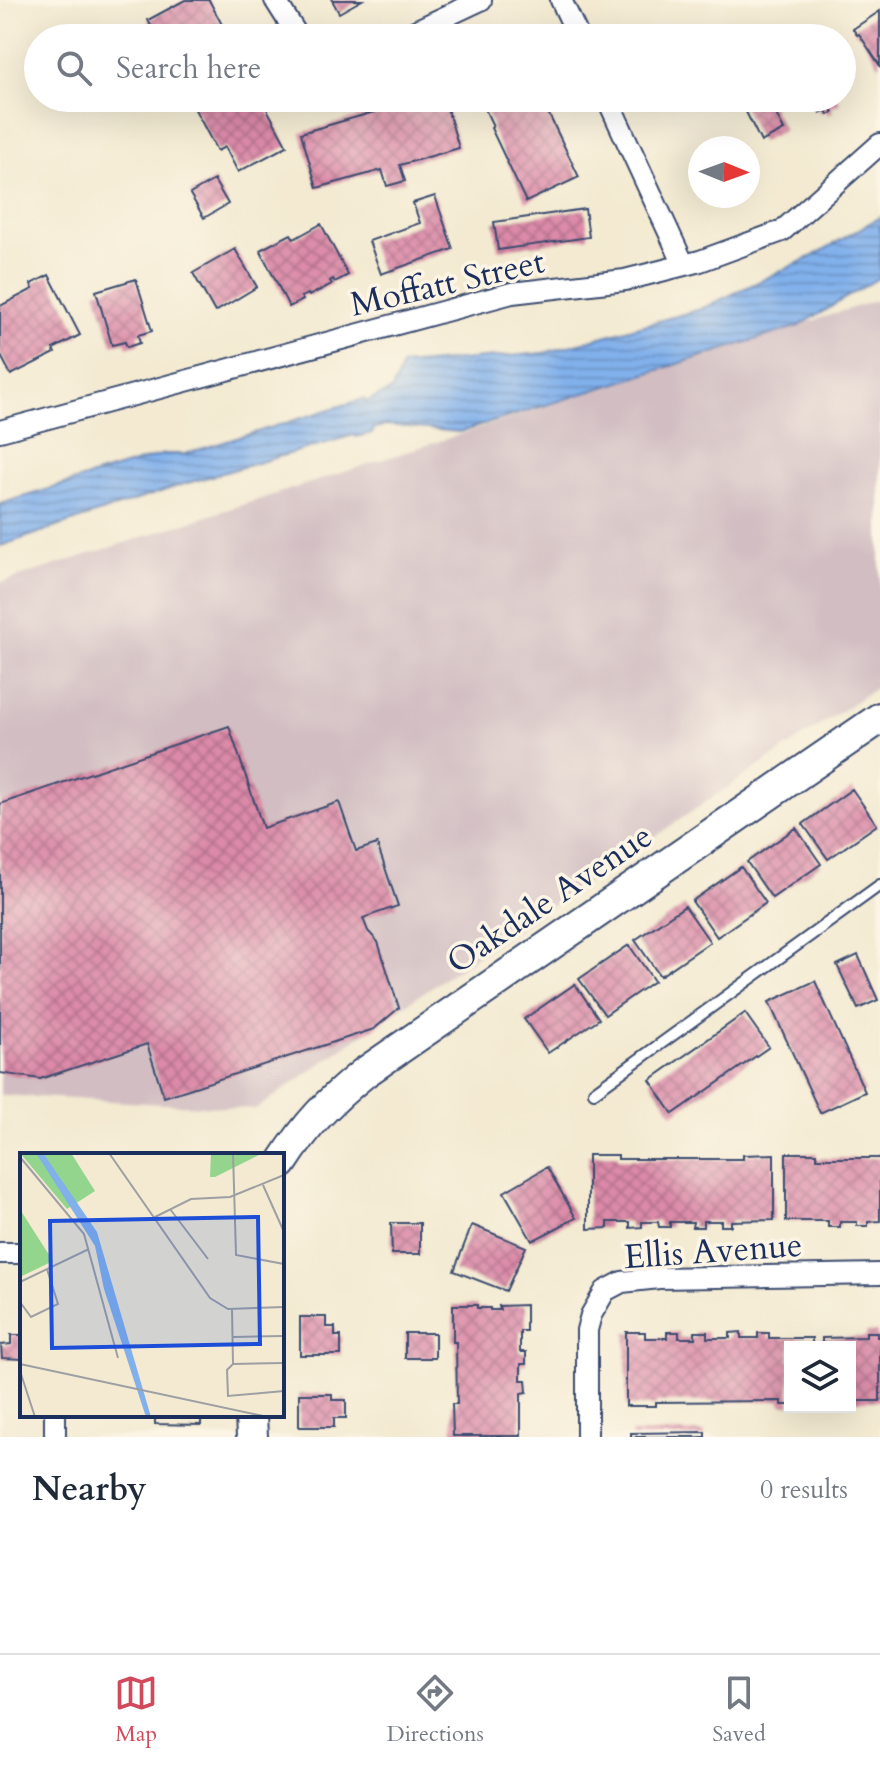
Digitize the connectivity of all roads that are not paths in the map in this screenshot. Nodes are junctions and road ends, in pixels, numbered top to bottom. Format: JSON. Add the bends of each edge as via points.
{"nodes":[{"id":1,"x":275,"y":0,"type":"edge"},
{"id":2,"x":481,"y":0,"type":"edge"},
{"id":3,"x":561,"y":0,"type":"edge"},
{"id":4,"x":290,"y":24,"type":"edge"},
{"id":5,"x":430,"y":24,"type":"edge"},
{"id":6,"x":572,"y":24,"type":"edge"},
{"id":7,"x":613,"y":112,"type":"edge"},
{"id":8,"x":880,"y":144,"type":"edge"},
{"id":9,"x":684,"y":265,"type":"junction"},
{"id":10,"x":0,"y":431,"type":"edge"},
{"id":11,"x":880,"y":718,"type":"edge"},
{"id":12,"x":880,"y":885,"type":"edge"},
{"id":13,"x":594,"y":1092,"type":"dead end"},
{"id":14,"x":284,"y":1160,"type":"edge"},
{"id":15,"x":880,"y":1274,"type":"edge"},
{"id":16,"x":251,"y":1417,"type":"edge"},
{"id":17,"x":252,"y":1437,"type":"edge"},
{"id":18,"x":587,"y":1437,"type":"edge"}],
"edges":[{"from":1,"to":4,"type":"street"},
{"from":2,"to":5,"type":"street"},
{"from":3,"to":6,"type":"street"},
{"from":7,"to":9,"type":"street"},
{"from":8,"to":9,"type":"street","name":"Moffatt Street","via":[[782,231]]},
{"from":9,"to":10,"type":"street","name":"Moffatt Street","via":[[625,280],[512,293]]},
{"from":11,"to":14,"type":"street","name":"Oakdale Avenue","via":[[375,1065],[329,1101]]},
{"from":12,"to":13,"type":"lane"},
{"from":15,"to":18,"type":"street","name":"Ellis Avenue","via":[[659,1278],[622,1282],[605,1291],[587,1330]]},
{"from":16,"to":17,"type":"street"}]}
